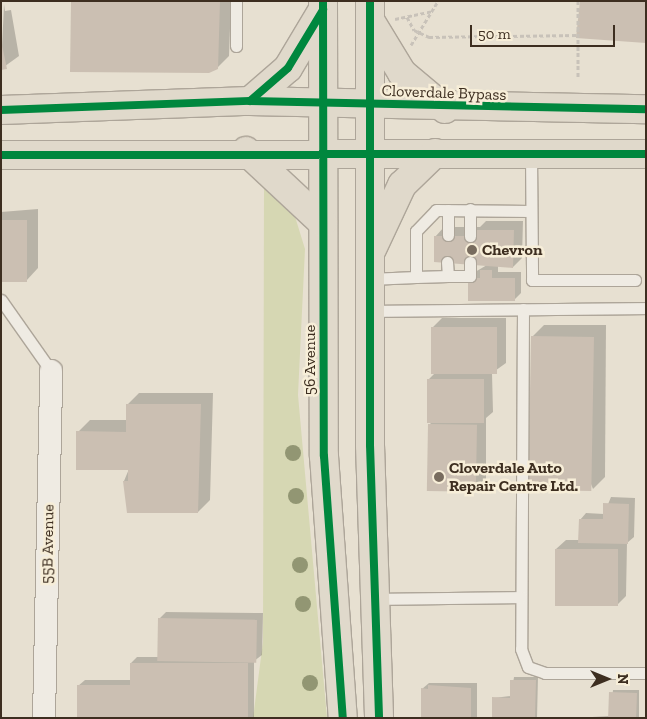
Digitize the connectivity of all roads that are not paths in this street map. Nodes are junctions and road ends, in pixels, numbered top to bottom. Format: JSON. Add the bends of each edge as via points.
{"nodes":[{"id":1,"x":236,"y":1,"type":"edge"},
{"id":2,"x":323,"y":5,"type":"edge"},
{"id":3,"x":377,"y":13,"type":"edge"},
{"id":4,"x":236,"y":46,"type":"dead end"},
{"id":5,"x":250,"y":101,"type":"junction"},
{"id":6,"x":324,"y":104,"type":"junction"},
{"id":7,"x":368,"y":105,"type":"junction"},
{"id":8,"x":445,"y":109,"type":"junction"},
{"id":9,"x":646,"y":109,"type":"edge"},
{"id":10,"x":1,"y":110,"type":"edge"},
{"id":11,"x":246,"y":152,"type":"junction"},
{"id":12,"x":324,"y":152,"type":"junction"},
{"id":13,"x":368,"y":152,"type":"junction"},
{"id":14,"x":435,"y":153,"type":"junction"},
{"id":15,"x":531,"y":154,"type":"junction"},
{"id":16,"x":646,"y":154,"type":"edge"},
{"id":17,"x":1,"y":155,"type":"edge"},
{"id":18,"x":448,"y":210,"type":"junction"},
{"id":19,"x":470,"y":210,"type":"junction"},
{"id":20,"x":531,"y":210,"type":"junction"},
{"id":21,"x":323,"y":223,"type":"junction"},
{"id":22,"x":448,"y":235,"type":"dead end"},
{"id":23,"x":470,"y":236,"type":"dead end"},
{"id":24,"x":447,"y":262,"type":"dead end"},
{"id":25,"x":470,"y":262,"type":"dead end"},
{"id":26,"x":369,"y":267,"type":"junction"},
{"id":27,"x":448,"y":276,"type":"junction"},
{"id":28,"x":416,"y":277,"type":"junction"},
{"id":29,"x":635,"y":280,"type":"dead end"},
{"id":30,"x":1,"y":300,"type":"edge"},
{"id":31,"x":646,"y":308,"type":"edge"},
{"id":32,"x":523,"y":309,"type":"junction"},
{"id":33,"x":370,"y":311,"type":"junction"},
{"id":34,"x":51,"y":371,"type":"joint"},
{"id":35,"x":522,"y":597,"type":"junction"},
{"id":36,"x":375,"y":599,"type":"junction"},
{"id":37,"x":646,"y":673,"type":"edge"},
{"id":38,"x":44,"y":718,"type":"edge"},
{"id":39,"x":343,"y":718,"type":"edge"},
{"id":40,"x":379,"y":718,"type":"edge"}],
"edges":[{"from":1,"to":4,"type":"lane"},
{"from":2,"to":5,"type":"highway","via":[[288,68]]},
{"from":2,"to":6,"type":"highway","name":"56 Avenue"},
{"from":3,"to":7,"type":"highway"},
{"from":3,"to":8,"type":"highway","via":[[402,72]]},
{"from":5,"to":6,"type":"highway","name":"Cloverdale Bypass"},
{"from":5,"to":10,"type":"highway","name":"Cloverdale Bypass"},
{"from":6,"to":7,"type":"highway","name":"Cloverdale Bypass"},
{"from":6,"to":12,"type":"highway","name":"56 Avenue"},
{"from":7,"to":8,"type":"highway","name":"Cloverdale Bypass"},
{"from":7,"to":13,"type":"highway"},
{"from":8,"to":9,"type":"highway","name":"Cloverdale Bypass"},
{"from":11,"to":12,"type":"highway"},
{"from":11,"to":17,"type":"highway"},
{"from":11,"to":21,"type":"highway"},
{"from":12,"to":13,"type":"highway"},
{"from":12,"to":21,"type":"highway","name":"56 Avenue"},
{"from":13,"to":14,"type":"highway"},
{"from":13,"to":26,"type":"highway"},
{"from":14,"to":15,"type":"highway"},
{"from":14,"to":26,"type":"highway","via":[[402,185]]},
{"from":15,"to":16,"type":"highway"},
{"from":15,"to":20,"type":"lane"},
{"from":18,"to":19,"type":"lane"},
{"from":18,"to":22,"type":"lane"},
{"from":18,"to":28,"type":"lane","via":[[436,210],[416,231]]},
{"from":19,"to":20,"type":"lane"},
{"from":19,"to":23,"type":"lane"},
{"from":20,"to":29,"type":"lane","via":[[532,280]]},
{"from":21,"to":39,"type":"highway","name":"56 Avenue","via":[[324,456]]},
{"from":24,"to":27,"type":"lane"},
{"from":25,"to":27,"type":"lane","via":[[470,276]]},
{"from":26,"to":28,"type":"lane"},
{"from":26,"to":33,"type":"highway"},
{"from":27,"to":28,"type":"lane"},
{"from":30,"to":34,"type":"lane"},
{"from":31,"to":32,"type":"lane"},
{"from":32,"to":33,"type":"lane"},
{"from":32,"to":35,"type":"lane"},
{"from":33,"to":36,"type":"highway"},
{"from":34,"to":38,"type":"street","name":"55B Avenue"},
{"from":35,"to":36,"type":"lane"},
{"from":35,"to":37,"type":"lane","via":[[522,649],[528,667],[545,673]]},
{"from":36,"to":40,"type":"highway"}]}
